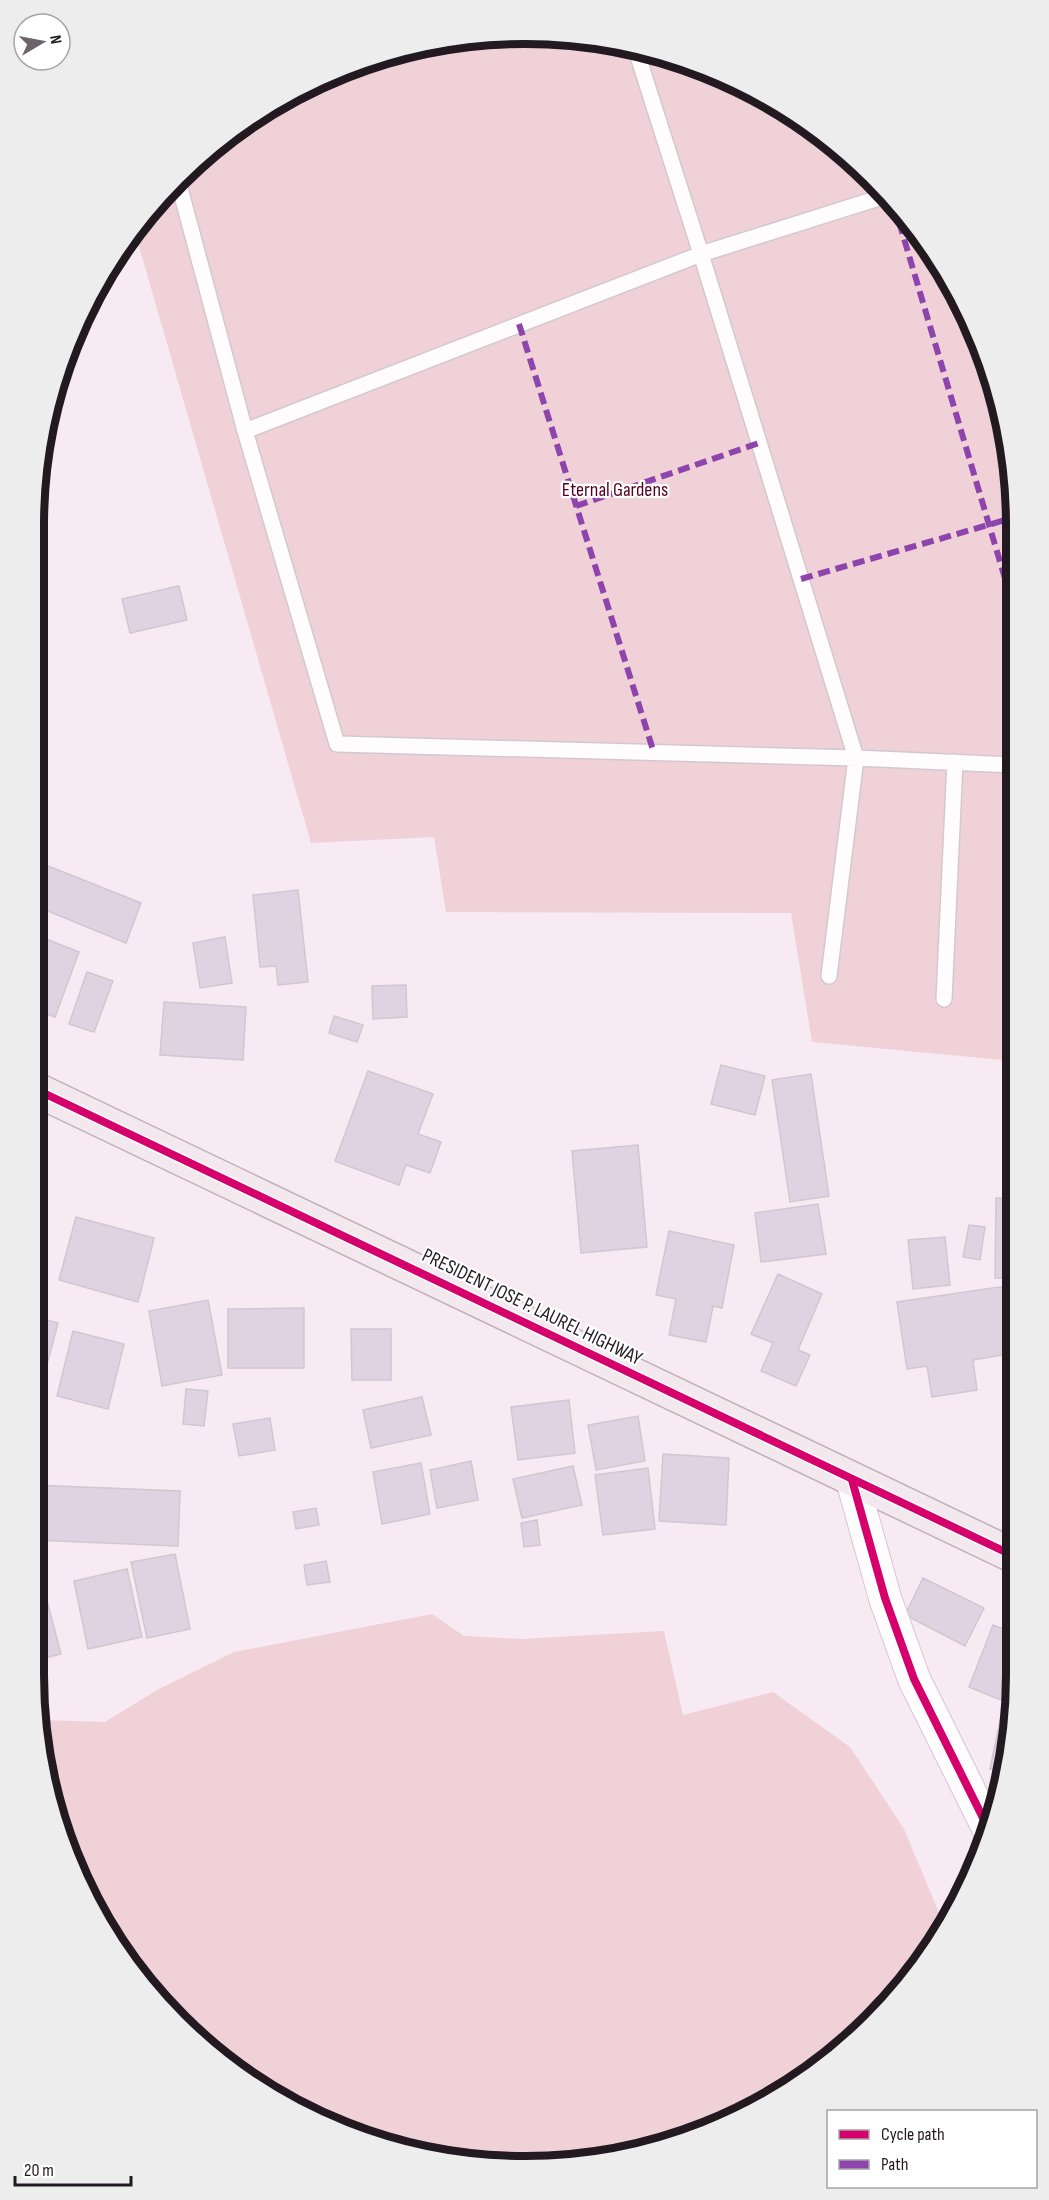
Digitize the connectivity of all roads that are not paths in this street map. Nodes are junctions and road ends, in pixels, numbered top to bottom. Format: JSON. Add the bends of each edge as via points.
{"nodes":[{"id":1,"x":638,"y":58,"type":"edge"},
{"id":2,"x":180,"y":188,"type":"edge"},
{"id":3,"x":878,"y":198,"type":"edge"},
{"id":4,"x":701,"y":254,"type":"junction"},
{"id":5,"x":244,"y":431,"type":"junction"},
{"id":6,"x":856,"y":758,"type":"junction"},
{"id":7,"x":955,"y":762,"type":"junction"},
{"id":8,"x":1006,"y":765,"type":"edge"},
{"id":9,"x":829,"y":976,"type":"dead end"},
{"id":10,"x":944,"y":999,"type":"dead end"},
{"id":11,"x":44,"y":1093,"type":"edge"},
{"id":12,"x":852,"y":1480,"type":"junction"},
{"id":13,"x":1006,"y":1552,"type":"edge"},
{"id":14,"x":983,"y":1819,"type":"edge"}],
"edges":[{"from":1,"to":4,"type":"lane"},
{"from":2,"to":5,"type":"lane"},
{"from":3,"to":4,"type":"lane"},
{"from":4,"to":5,"type":"lane"},
{"from":4,"to":6,"type":"lane"},
{"from":5,"to":6,"type":"lane","via":[[337,744]]},
{"from":6,"to":7,"type":"lane"},
{"from":6,"to":9,"type":"lane"},
{"from":7,"to":8,"type":"lane"},
{"from":7,"to":10,"type":"lane"},
{"from":11,"to":12,"type":"highway","name":"PRESIDENT JOSE P. LAUREL HIGHWAY"},
{"from":12,"to":13,"type":"highway","name":"PRESIDENT JOSE P. LAUREL HIGHWAY"},
{"from":12,"to":14,"type":"street","via":[[885,1599],[914,1679]]}]}
